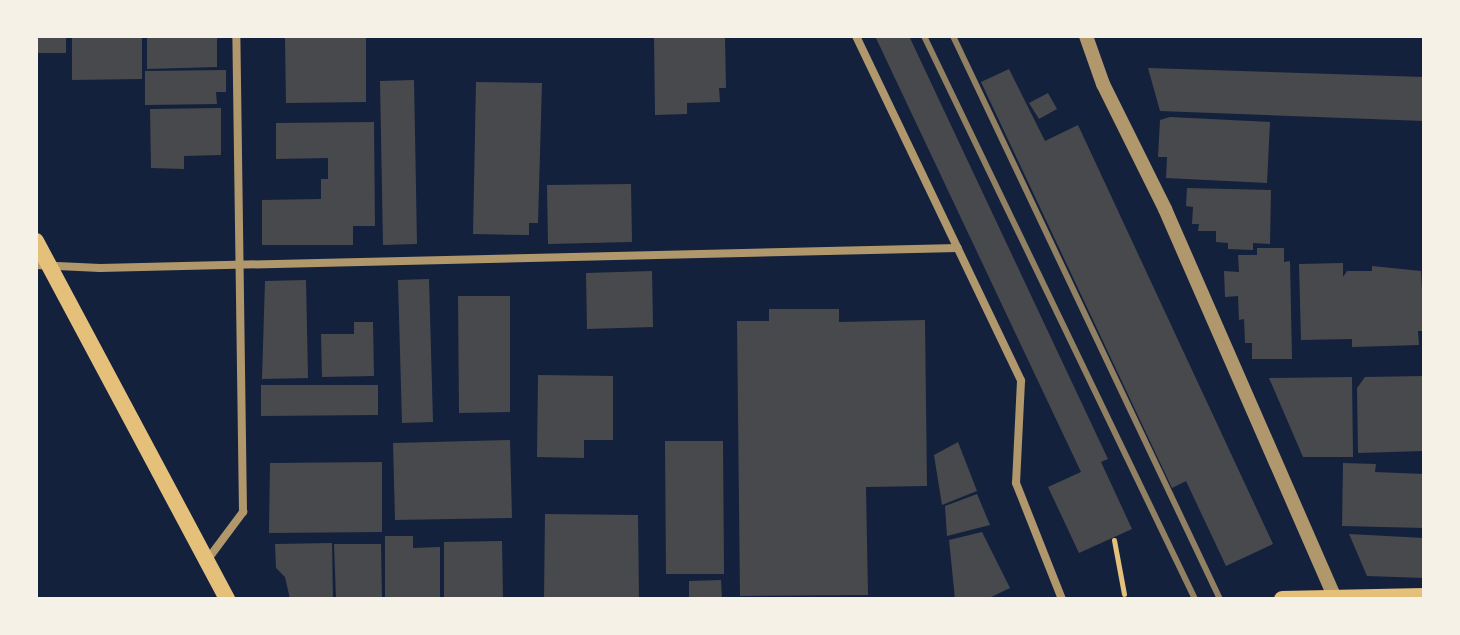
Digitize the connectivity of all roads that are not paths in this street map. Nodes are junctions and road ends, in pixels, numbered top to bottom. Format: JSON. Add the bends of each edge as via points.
{"nodes":[{"id":1,"x":236,"y":36,"type":"edge"},
{"id":2,"x":856,"y":36,"type":"edge"},
{"id":3,"x":1086,"y":36,"type":"edge"},
{"id":4,"x":36,"y":241,"type":"edge"},
{"id":5,"x":958,"y":248,"type":"junction"},
{"id":6,"x":241,"y":264,"type":"junction"},
{"id":7,"x":42,"y":265,"type":"edge"},
{"id":8,"x":208,"y":559,"type":"junction"},
{"id":9,"x":1333,"y":594,"type":"junction"},
{"id":10,"x":1424,"y":596,"type":"edge"},
{"id":11,"x":227,"y":599,"type":"edge"},
{"id":12,"x":1062,"y":599,"type":"edge"},
{"id":13,"x":1282,"y":599,"type":"edge"}],
"edges":[{"from":1,"to":6,"type":"street"},
{"from":2,"to":5,"type":"street"},
{"from":3,"to":9,"type":"street"},
{"from":4,"to":7,"type":"main road"},
{"from":5,"to":6,"type":"street"},
{"from":5,"to":12,"type":"street","via":[[1021,381],[1016,483]]},
{"from":6,"to":7,"type":"street"},
{"from":6,"to":8,"type":"street","via":[[243,512]]},
{"from":7,"to":8,"type":"main road"},
{"from":8,"to":11,"type":"main road"},
{"from":9,"to":10,"type":"main road"},
{"from":9,"to":13,"type":"main road"}]}
